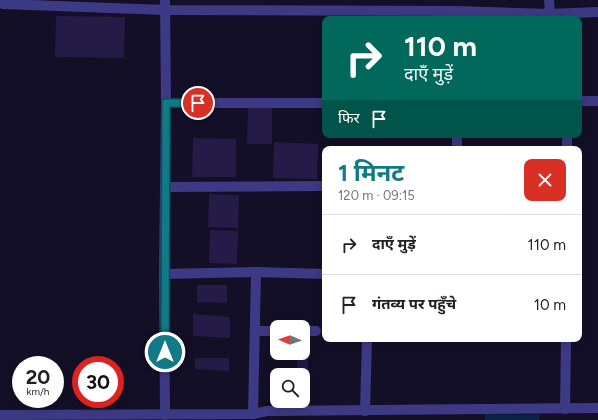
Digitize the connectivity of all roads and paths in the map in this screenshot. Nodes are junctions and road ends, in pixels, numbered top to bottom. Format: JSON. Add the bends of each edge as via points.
{"nodes":[{"id":1,"x":548,"y":0,"type":"edge"},
{"id":2,"x":3,"y":4,"type":"dead end"},
{"id":3,"x":165,"y":5,"type":"edge"},
{"id":4,"x":598,"y":12,"type":"edge"},
{"id":5,"x":550,"y":14,"type":"junction"},
{"id":6,"x":456,"y":15,"type":"edge"},
{"id":7,"x":582,"y":101,"type":"edge"},
{"id":8,"x":598,"y":101,"type":"edge"},
{"id":9,"x":166,"y":103,"type":"junction"},
{"id":10,"x":322,"y":103,"type":"edge"},
{"id":11,"x":322,"y":186,"type":"edge"},
{"id":12,"x":166,"y":187,"type":"junction"},
{"id":13,"x":256,"y":272,"type":"junction"},
{"id":14,"x":164,"y":274,"type":"junction"},
{"id":15,"x":322,"y":274,"type":"edge"},
{"id":16,"x":255,"y":331,"type":"junction"},
{"id":17,"x":270,"y":331,"type":"edge"},
{"id":18,"x":310,"y":332,"type":"edge"},
{"id":19,"x":316,"y":332,"type":"dead end"},
{"id":20,"x":367,"y":342,"type":"edge"},
{"id":21,"x":566,"y":342,"type":"edge"},
{"id":22,"x":598,"y":408,"type":"edge"},
{"id":23,"x":565,"y":409,"type":"junction"},
{"id":24,"x":365,"y":411,"type":"junction"},
{"id":25,"x":253,"y":414,"type":"junction"},
{"id":26,"x":0,"y":415,"type":"edge"},
{"id":27,"x":165,"y":415,"type":"junction"},
{"id":28,"x":267,"y":416,"type":"edge"}],
"edges":[{"from":1,"to":5,"type":"street"},
{"from":2,"to":3,"type":"street"},
{"from":3,"to":6,"type":"street"},
{"from":3,"to":9,"type":"street"},
{"from":4,"to":5,"type":"street"},
{"from":5,"to":6,"type":"street"},
{"from":7,"to":8,"type":"street"},
{"from":9,"to":10,"type":"street"},
{"from":9,"to":12,"type":"street"},
{"from":11,"to":12,"type":"street"},
{"from":12,"to":14,"type":"street"},
{"from":13,"to":14,"type":"street"},
{"from":13,"to":15,"type":"street"},
{"from":13,"to":16,"type":"street"},
{"from":14,"to":27,"type":"street"},
{"from":16,"to":17,"type":"street"},
{"from":16,"to":25,"type":"street"},
{"from":18,"to":19,"type":"street"},
{"from":20,"to":24,"type":"street"},
{"from":21,"to":23,"type":"street"},
{"from":22,"to":23,"type":"street"},
{"from":23,"to":24,"type":"street"},
{"from":24,"to":28,"type":"street"},
{"from":25,"to":27,"type":"street"},
{"from":25,"to":28,"type":"street"},
{"from":26,"to":27,"type":"street"}]}
